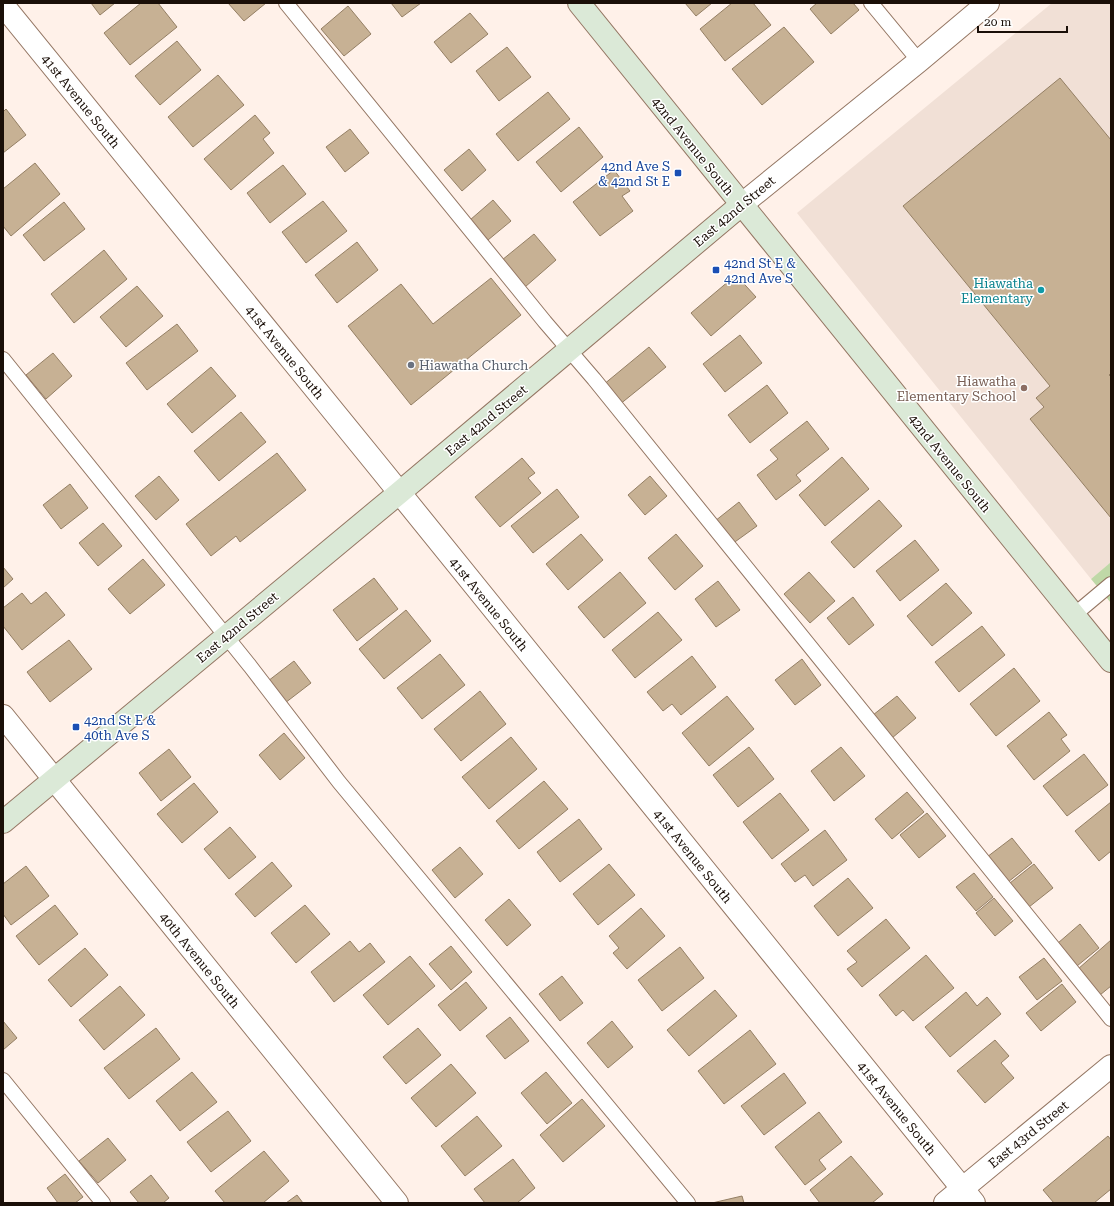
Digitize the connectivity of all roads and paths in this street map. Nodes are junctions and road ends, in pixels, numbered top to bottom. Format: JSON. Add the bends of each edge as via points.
{"nodes":[{"id":1,"x":286,"y":3,"type":"edge"},
{"id":2,"x":578,"y":3,"type":"edge"},
{"id":3,"x":870,"y":3,"type":"edge"},
{"id":4,"x":988,"y":3,"type":"edge"},
{"id":5,"x":3,"y":5,"type":"edge"},
{"id":6,"x":919,"y":61,"type":"junction"},
{"id":7,"x":741,"y":205,"type":"junction"},
{"id":8,"x":569,"y":350,"type":"junction"},
{"id":9,"x":3,"y":359,"type":"edge"},
{"id":10,"x":399,"y":493,"type":"junction"},
{"id":11,"x":1111,"y":584,"type":"edge"},
{"id":12,"x":1074,"y":615,"type":"junction"},
{"id":13,"x":225,"y":637,"type":"junction"},
{"id":14,"x":1111,"y":661,"type":"edge"},
{"id":15,"x":3,"y":716,"type":"edge"},
{"id":16,"x":55,"y":780,"type":"junction"},
{"id":17,"x":3,"y":822,"type":"edge"},
{"id":18,"x":1111,"y":1019,"type":"edge"},
{"id":19,"x":1111,"y":1066,"type":"edge"},
{"id":20,"x":3,"y":1080,"type":"edge"},
{"id":21,"x":968,"y":1196,"type":"edge"},
{"id":22,"x":103,"y":1203,"type":"edge"},
{"id":23,"x":397,"y":1203,"type":"edge"},
{"id":24,"x":688,"y":1203,"type":"edge"},
{"id":25,"x":945,"y":1203,"type":"edge"}],
"edges":[{"from":1,"to":8,"type":"lane"},
{"from":2,"to":7,"type":"street","name":"42nd Avenue South"},
{"from":3,"to":6,"type":"lane"},
{"from":4,"to":6,"type":"street","name":"East 42nd Street"},
{"from":5,"to":10,"type":"street","name":"41st Avenue South"},
{"from":6,"to":7,"type":"street","name":"East 42nd Street"},
{"from":7,"to":8,"type":"street","name":"East 42nd Street"},
{"from":7,"to":12,"type":"street","name":"42nd Avenue South"},
{"from":8,"to":10,"type":"street","name":"East 42nd Street"},
{"from":8,"to":18,"type":"lane"},
{"from":9,"to":13,"type":"lane"},
{"from":10,"to":13,"type":"street","name":"East 42nd Street"},
{"from":10,"to":21,"type":"street","name":"41st Avenue South"},
{"from":11,"to":12,"type":"lane"},
{"from":12,"to":14,"type":"street","name":"42nd Avenue South"},
{"from":13,"to":16,"type":"street","name":"East 42nd Street"},
{"from":13,"to":24,"type":"lane","via":[[344,788]]},
{"from":15,"to":16,"type":"street","name":"40th Avenue South"},
{"from":16,"to":17,"type":"street","name":"East 42nd Street"},
{"from":16,"to":23,"type":"street","name":"40th Avenue South"},
{"from":19,"to":21,"type":"street","name":"East 43rd Street"},
{"from":20,"to":22,"type":"lane"},
{"from":21,"to":25,"type":"street","name":"East 43rd Street"}]}
